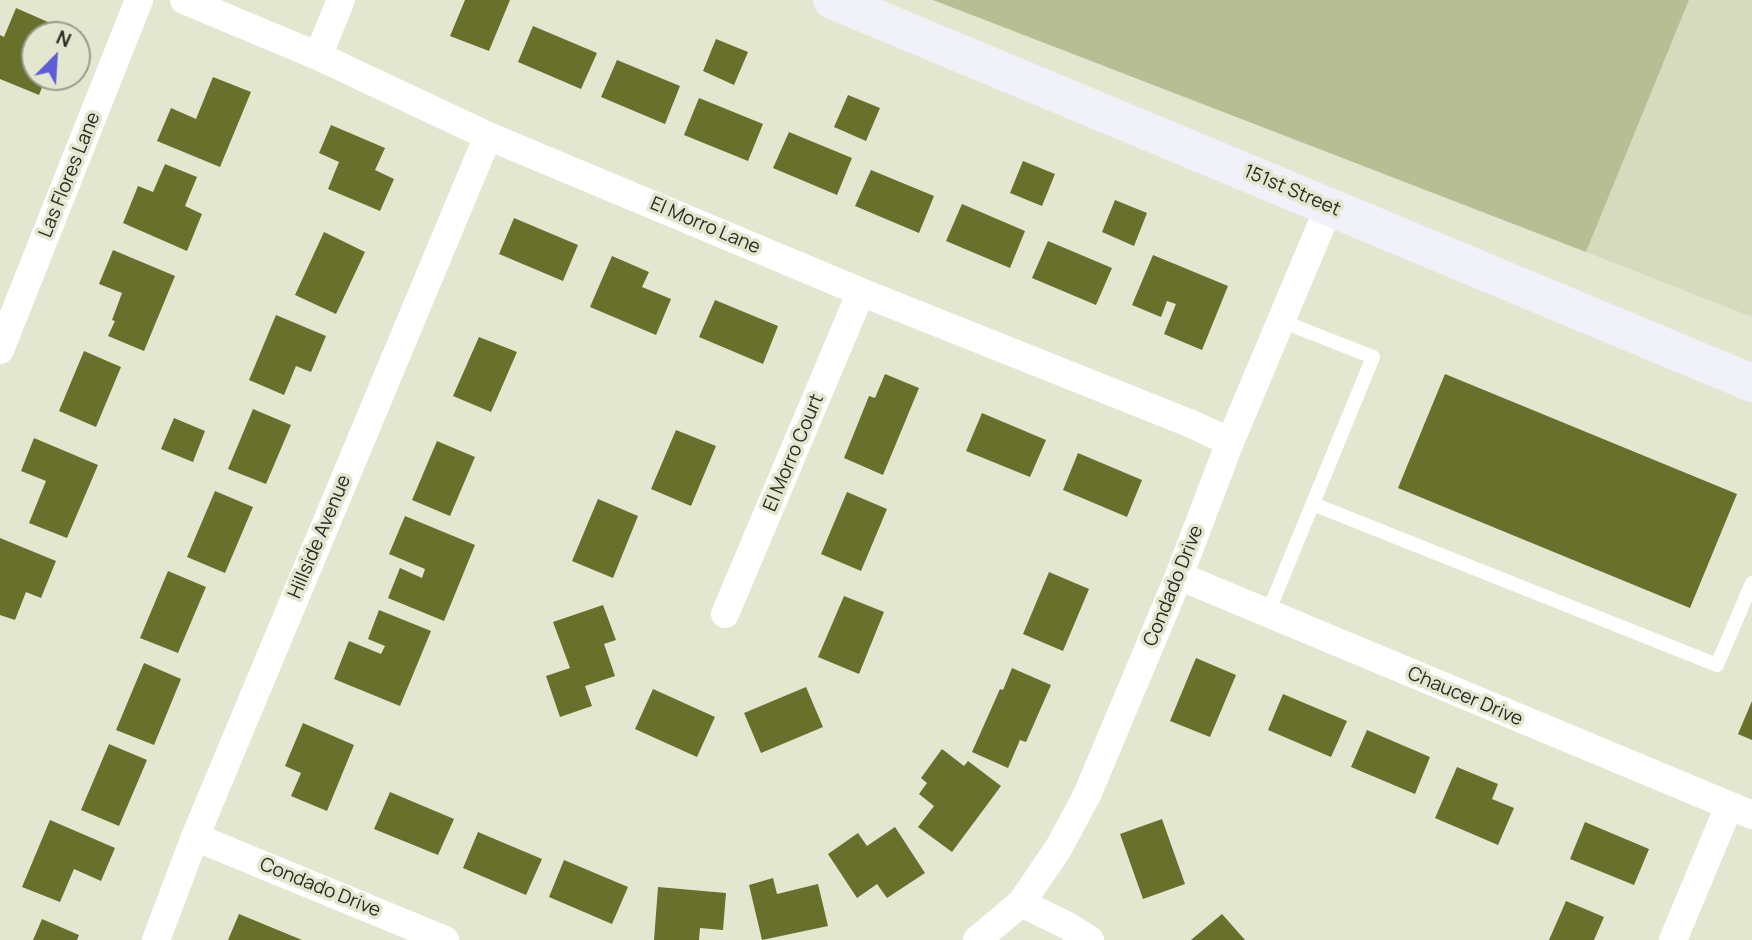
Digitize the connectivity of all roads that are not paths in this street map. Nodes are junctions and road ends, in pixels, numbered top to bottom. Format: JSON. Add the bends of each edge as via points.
{"nodes":[{"id":1,"x":139,"y":0,"type":"edge"},
{"id":2,"x":184,"y":0,"type":"edge"},
{"id":3,"x":341,"y":0,"type":"edge"},
{"id":4,"x":832,"y":0,"type":"edge"},
{"id":5,"x":317,"y":56,"type":"junction"},
{"id":6,"x":488,"y":136,"type":"junction"},
{"id":7,"x":1329,"y":207,"type":"junction"},
{"id":8,"x":861,"y":292,"type":"junction"},
{"id":9,"x":1281,"y":321,"type":"junction"},
{"id":10,"x":3,"y":336,"type":"edge"},
{"id":11,"x":1752,"y":383,"type":"edge"},
{"id":12,"x":1230,"y":442,"type":"junction"},
{"id":13,"x":1313,"y":504,"type":"junction"},
{"id":14,"x":1179,"y":576,"type":"junction"},
{"id":15,"x":1752,"y":583,"type":"edge"},
{"id":16,"x":725,"y":614,"type":"dead end"},
{"id":17,"x":1267,"y":615,"type":"junction"},
{"id":18,"x":1740,"y":811,"type":"edge"},
{"id":19,"x":195,"y":837,"type":"junction"},
{"id":20,"x":1021,"y":903,"type":"junction"},
{"id":21,"x":156,"y":940,"type":"edge"},
{"id":22,"x":445,"y":940,"type":"edge"},
{"id":23,"x":977,"y":940,"type":"edge"},
{"id":24,"x":1090,"y":940,"type":"edge"},
{"id":25,"x":1673,"y":940,"type":"edge"}],
"edges":[{"from":1,"to":10,"type":"street","name":"Las Flores Lane"},
{"from":2,"to":5,"type":"street","name":"El Morro Lane"},
{"from":3,"to":5,"type":"street"},
{"from":4,"to":7,"type":"street","name":"151st Street"},
{"from":5,"to":6,"type":"street","name":"El Morro Lane"},
{"from":6,"to":8,"type":"street","name":"El Morro Lane"},
{"from":6,"to":19,"type":"street","name":"Hillside Avenue"},
{"from":7,"to":9,"type":"street","name":"Condado Drive"},
{"from":7,"to":11,"type":"street","name":"151st Street"},
{"from":8,"to":12,"type":"street","name":"El Morro Lane"},
{"from":8,"to":16,"type":"street","name":"El Morro Court"},
{"from":9,"to":12,"type":"street","name":"Condado Drive"},
{"from":9,"to":13,"type":"lane","via":[[1373,357]]},
{"from":12,"to":14,"type":"street","name":"Condado Drive"},
{"from":13,"to":15,"type":"lane","via":[[1717,665]]},
{"from":13,"to":17,"type":"lane"},
{"from":14,"to":17,"type":"street","name":"Chaucer Drive"},
{"from":14,"to":20,"type":"street","name":"Condado Drive","via":[[1087,795]]},
{"from":17,"to":18,"type":"street","name":"Chaucer Drive"},
{"from":18,"to":25,"type":"street"},
{"from":19,"to":21,"type":"street","name":"Hillside Avenue"},
{"from":19,"to":22,"type":"street","name":"Condado Drive"},
{"from":20,"to":23,"type":"street","name":"Condado Drive"},
{"from":20,"to":24,"type":"street"}]}
